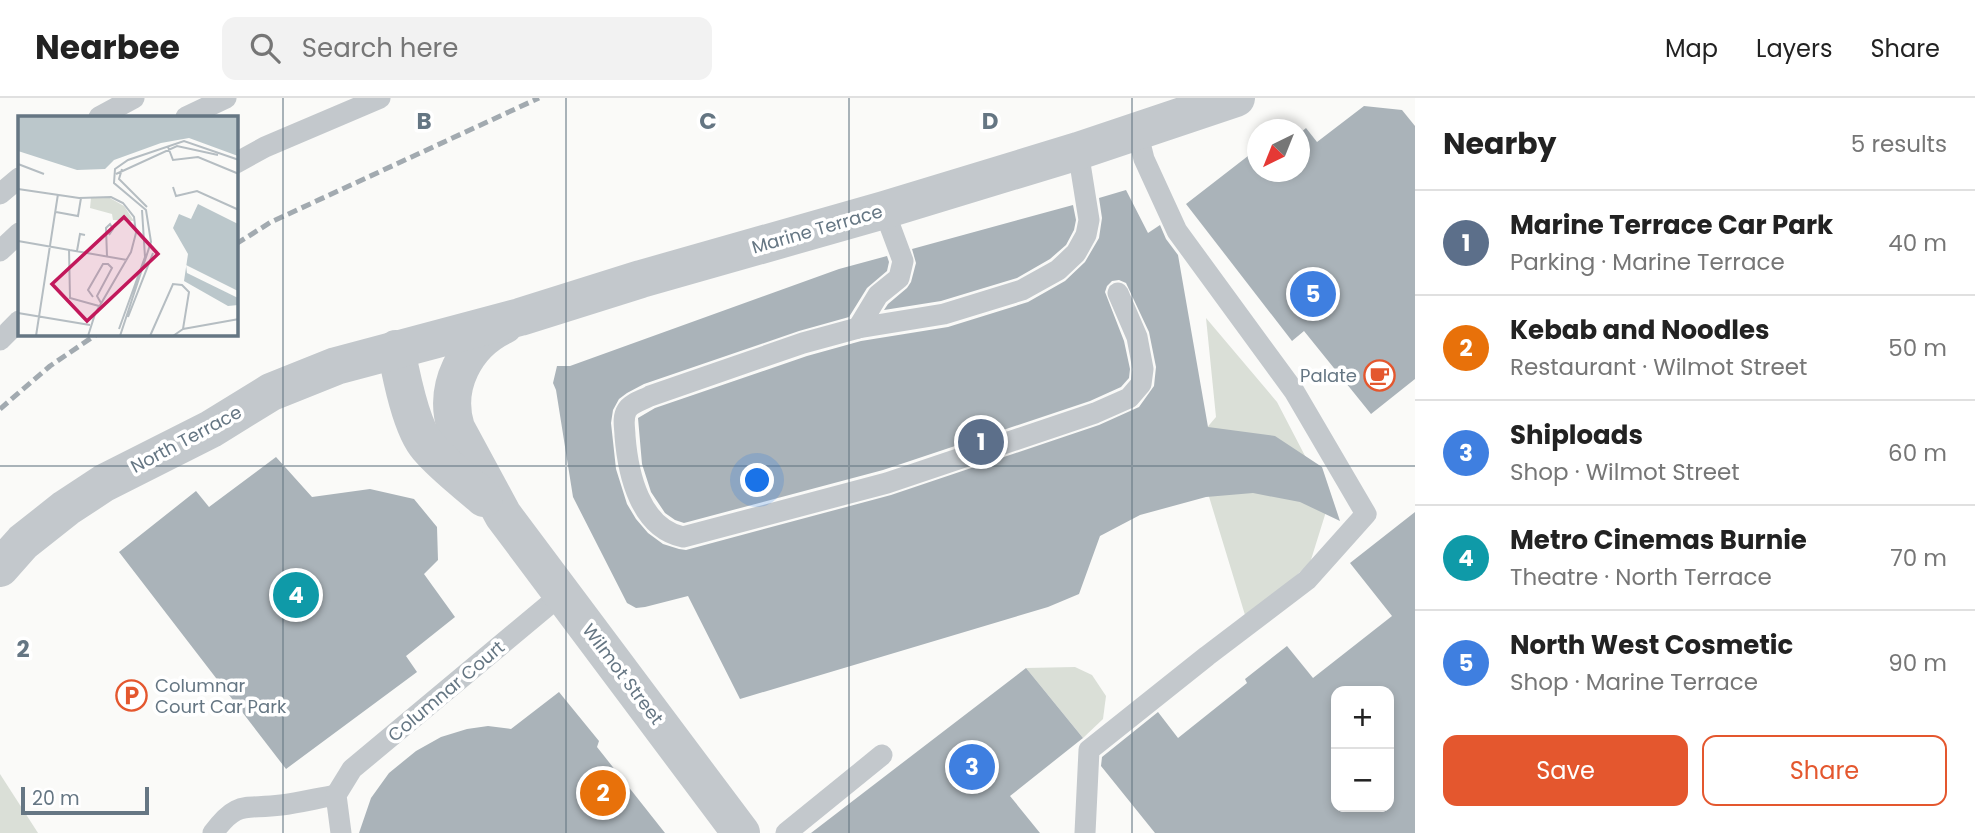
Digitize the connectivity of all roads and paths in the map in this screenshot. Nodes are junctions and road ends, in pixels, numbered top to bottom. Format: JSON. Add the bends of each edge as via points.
{"nodes":[{"id":1,"x":134,"y":98,"type":"edge"},
{"id":2,"x":226,"y":98,"type":"edge"},
{"id":3,"x":380,"y":98,"type":"edge"},
{"id":4,"x":1236,"y":98,"type":"edge"},
{"id":5,"x":101,"y":116,"type":"edge"},
{"id":6,"x":188,"y":116,"type":"edge"},
{"id":7,"x":1137,"y":131,"type":"junction"},
{"id":8,"x":1078,"y":150,"type":"junction"},
{"id":9,"x":238,"y":162,"type":"edge"},
{"id":10,"x":18,"y":179,"type":"edge"},
{"id":11,"x":0,"y":194,"type":"edge"},
{"id":12,"x":884,"y":210,"type":"junction"},
{"id":13,"x":18,"y":234,"type":"edge"},
{"id":14,"x":0,"y":251,"type":"edge"},
{"id":15,"x":1118,"y":293,"type":"dead end"},
{"id":16,"x":520,"y":317,"type":"junction"},
{"id":17,"x":18,"y":322,"type":"edge"},
{"id":18,"x":858,"y":328,"type":"junction"},
{"id":19,"x":0,"y":340,"type":"edge"},
{"id":20,"x":396,"y":349,"type":"junction"},
{"id":21,"x":503,"y":515,"type":"junction"},
{"id":22,"x":0,"y":568,"type":"edge"},
{"id":23,"x":563,"y":593,"type":"junction"},
{"id":24,"x":882,"y":755,"type":"dead end"},
{"id":25,"x":336,"y":795,"type":"junction"},
{"id":26,"x":213,"y":833,"type":"edge"},
{"id":27,"x":341,"y":833,"type":"edge"},
{"id":28,"x":741,"y":833,"type":"edge"},
{"id":29,"x":786,"y":833,"type":"edge"},
{"id":30,"x":1085,"y":833,"type":"edge"}],
"edges":[{"from":1,"to":5,"type":"lane"},
{"from":2,"to":6,"type":"lane"},
{"from":3,"to":9,"type":"lane"},
{"from":4,"to":7,"type":"street","name":"Marine Terrace"},
{"from":7,"to":8,"type":"street","name":"Marine Terrace"},
{"from":7,"to":30,"type":"lane","via":[[1144,159],[1177,231],[1294,391],[1366,514],[1307,580],[1089,750]]},
{"from":8,"to":12,"type":"street","name":"Marine Terrace"},
{"from":8,"to":18,"type":"lane","via":[[1089,220],[1076,253],[1058,270],[1022,290],[944,314]]},
{"from":10,"to":11,"type":"lane"},
{"from":12,"to":16,"type":"street","name":"Marine Terrace"},
{"from":12,"to":18,"type":"lane","via":[[902,261],[899,278],[878,295]]},
{"from":13,"to":14,"type":"lane"},
{"from":15,"to":18,"type":"lane","via":[[1137,337],[1143,369],[1141,384],[1129,398],[899,479],[683,537],[672,535],[656,522],[635,492],[626,451],[628,407],[803,343]]},
{"from":16,"to":20,"type":"street","name":"Marine Terrace"},
{"from":16,"to":21,"type":"street","name":"Wilmot Street","via":[[480,341],[458,375],[451,399],[456,428]]},
{"from":17,"to":19,"type":"lane"},
{"from":20,"to":21,"type":"street","name":"Wilmot Street","via":[[412,412],[426,445]]},
{"from":20,"to":22,"type":"street","name":"North Terrace","via":[[271,392],[211,429],[104,483],[23,542]]},
{"from":21,"to":23,"type":"street","name":"Wilmot Street"},
{"from":23,"to":25,"type":"lane","name":"Columnar Court","via":[[352,769]]},
{"from":23,"to":28,"type":"street","name":"Wilmot Street"},
{"from":24,"to":29,"type":"lane"},
{"from":25,"to":26,"type":"lane","via":[[280,806],[246,806],[228,814]]},
{"from":25,"to":27,"type":"lane"}]}
